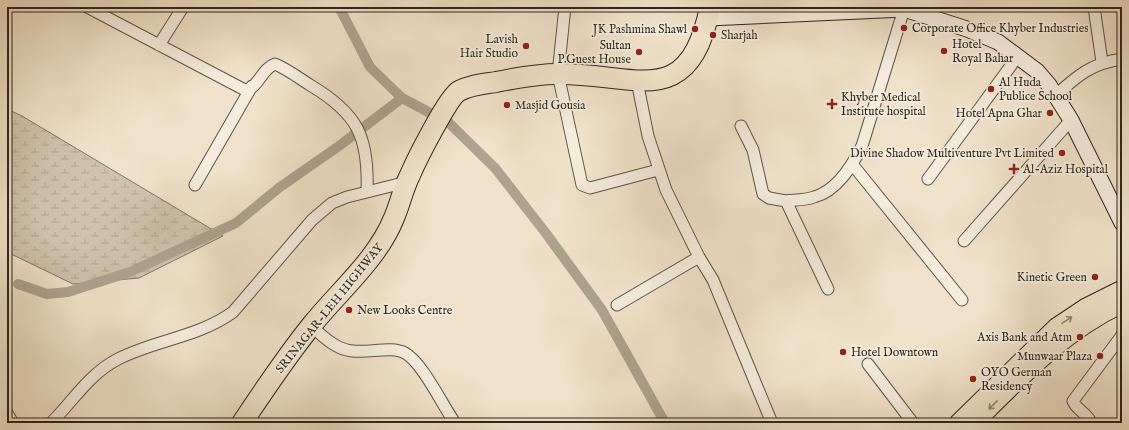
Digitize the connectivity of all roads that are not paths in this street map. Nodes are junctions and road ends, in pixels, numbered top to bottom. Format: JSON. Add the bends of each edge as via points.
{"nodes":[{"id":1,"x":87,"y":7,"type":"edge"},
{"id":2,"x":183,"y":7,"type":"edge"},
{"id":3,"x":565,"y":7,"type":"edge"},
{"id":4,"x":1094,"y":7,"type":"edge"},
{"id":5,"x":904,"y":9,"type":"junction"},
{"id":6,"x":103,"y":10,"type":"edge"},
{"id":7,"x":709,"y":13,"type":"edge"},
{"id":8,"x":159,"y":45,"type":"junction"},
{"id":9,"x":1018,"y":56,"type":"junction"},
{"id":10,"x":1122,"y":59,"type":"edge"},
{"id":11,"x":1102,"y":62,"type":"junction"},
{"id":12,"x":558,"y":74,"type":"junction"},
{"id":13,"x":637,"y":81,"type":"junction"},
{"id":14,"x":252,"y":86,"type":"junction"},
{"id":15,"x":1056,"y":95,"type":"junction"},
{"id":16,"x":1072,"y":120,"type":"junction"},
{"id":17,"x":742,"y":126,"type":"dead end"},
{"id":18,"x":852,"y":164,"type":"junction"},
{"id":19,"x":658,"y":170,"type":"junction"},
{"id":20,"x":403,"y":179,"type":"junction"},
{"id":21,"x":928,"y":179,"type":"dead end"},
{"id":22,"x":195,"y":185,"type":"dead end"},
{"id":23,"x":367,"y":191,"type":"junction"},
{"id":24,"x":786,"y":201,"type":"junction"},
{"id":25,"x":1122,"y":223,"type":"edge"},
{"id":26,"x":964,"y":241,"type":"dead end"},
{"id":27,"x":699,"y":257,"type":"junction"},
{"id":28,"x":828,"y":289,"type":"dead end"},
{"id":29,"x":1122,"y":289,"type":"edge"},
{"id":30,"x":962,"y":300,"type":"dead end"},
{"id":31,"x":1122,"y":304,"type":"edge"},
{"id":32,"x":617,"y":305,"type":"dead end"},
{"id":33,"x":311,"y":326,"type":"junction"},
{"id":34,"x":1122,"y":335,"type":"edge"},
{"id":35,"x":868,"y":364,"type":"dead end"},
{"id":36,"x":7,"y":414,"type":"edge"},
{"id":37,"x":13,"y":423,"type":"edge"},
{"id":38,"x":52,"y":423,"type":"edge"},
{"id":39,"x":240,"y":423,"type":"edge"},
{"id":40,"x":455,"y":423,"type":"edge"},
{"id":41,"x":772,"y":423,"type":"edge"},
{"id":42,"x":913,"y":423,"type":"edge"},
{"id":43,"x":958,"y":423,"type":"edge"},
{"id":44,"x":975,"y":423,"type":"edge"},
{"id":45,"x":1091,"y":423,"type":"edge"}],
"edges":[{"from":1,"to":6,"type":"street"},
{"from":2,"to":8,"type":"street"},
{"from":3,"to":12,"type":"street"},
{"from":4,"to":11,"type":"street"},
{"from":5,"to":7,"type":"street"},
{"from":5,"to":9,"type":"street","via":[[967,29],[998,42]]},
{"from":5,"to":18,"type":"street","via":[[862,146]]},
{"from":6,"to":8,"type":"street"},
{"from":7,"to":13,"type":"highway","via":[[697,52],[689,62],[665,78]]},
{"from":8,"to":14,"type":"street","via":[[240,88],[248,90]]},
{"from":9,"to":15,"type":"street","via":[[1036,71]]},
{"from":9,"to":21,"type":"street"},
{"from":10,"to":11,"type":"street"},
{"from":11,"to":15,"type":"street","via":[[1085,71]]},
{"from":12,"to":13,"type":"highway"},
{"from":12,"to":19,"type":"street","via":[[582,185],[590,188]]},
{"from":12,"to":20,"type":"highway","via":[[514,77],[499,75],[455,84],[425,120]]},
{"from":13,"to":19,"type":"street"},
{"from":14,"to":22,"type":"street"},
{"from":14,"to":23,"type":"street","via":[[266,69],[275,64],[331,98],[344,109],[363,142],[368,170]]},
{"from":15,"to":16,"type":"street"},
{"from":16,"to":25,"type":"street"},
{"from":16,"to":26,"type":"street"},
{"from":17,"to":24,"type":"street","via":[[753,150],[763,194],[769,198]]},
{"from":18,"to":24,"type":"street","via":[[826,193]]},
{"from":18,"to":30,"type":"street"},
{"from":19,"to":27,"type":"street"},
{"from":20,"to":23,"type":"street"},
{"from":20,"to":33,"type":"highway","name":"SRINAGAR-LEH HIGHWAY","via":[[394,218],[382,242],[368,262]]},
{"from":20,"to":39,"type":"highway","via":[[371,243],[295,330]]},
{"from":23,"to":38,"type":"street","via":[[332,203],[312,220],[249,296],[224,319],[118,359],[85,384]]},
{"from":24,"to":28,"type":"street"},
{"from":27,"to":32,"type":"street"},
{"from":27,"to":41,"type":"street","via":[[713,280]]},
{"from":43,"to":29,"type":"main road","one_way":true,"via":[[1056,327],[1086,307]]},
{"from":31,"to":44,"type":"main road","one_way":true,"via":[[1088,322],[1049,351]]},
{"from":33,"to":39,"type":"highway","name":"SRINAGAR-LEH HIGHWAY"},
{"from":33,"to":40,"type":"street","via":[[345,350],[395,350],[405,353],[420,368]]},
{"from":34,"to":45,"type":"street","via":[[1073,401]]},
{"from":35,"to":42,"type":"street"},
{"from":36,"to":37,"type":"street"}]}
